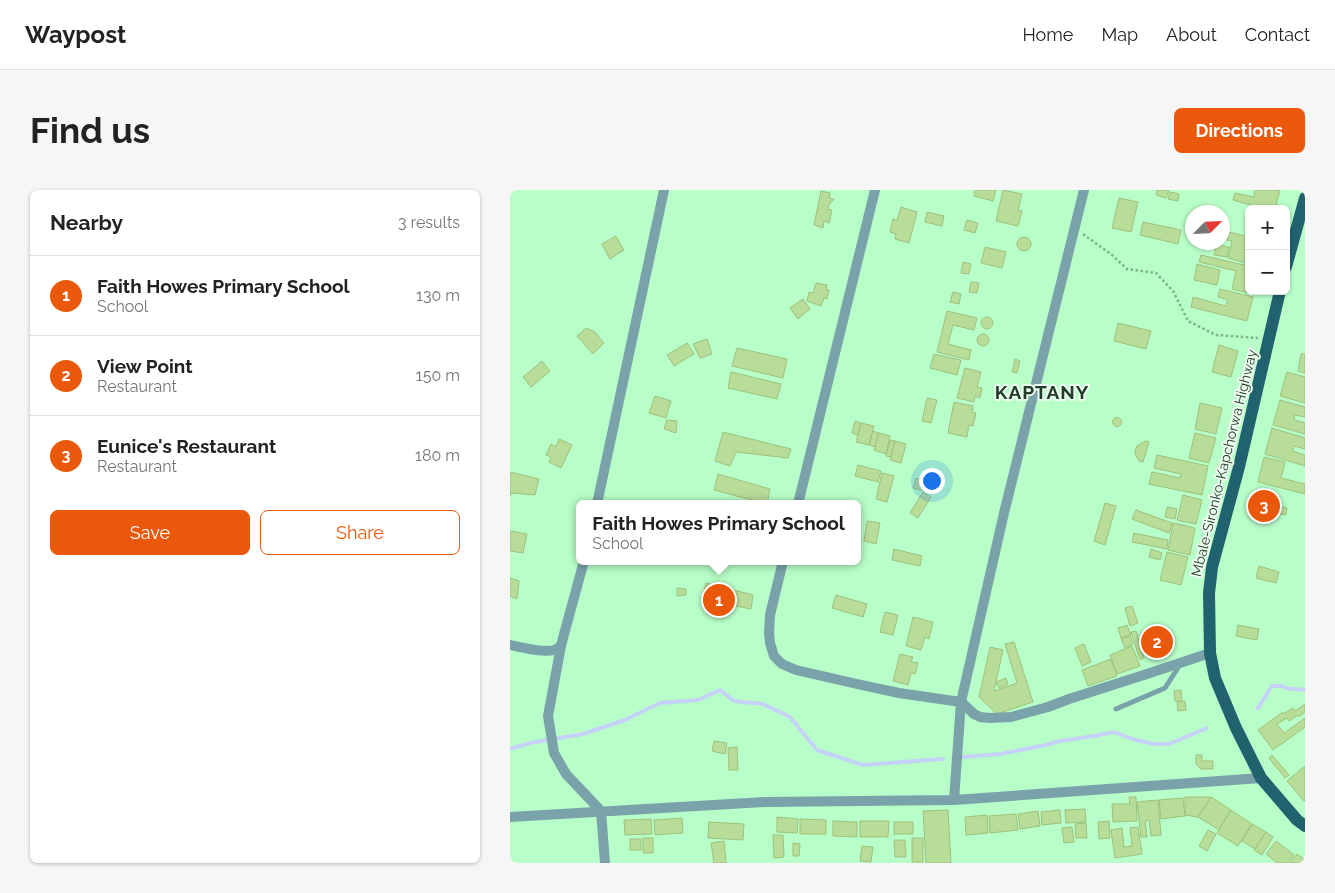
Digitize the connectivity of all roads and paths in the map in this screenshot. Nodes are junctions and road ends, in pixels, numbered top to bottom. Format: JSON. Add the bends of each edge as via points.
{"nodes":[{"id":1,"x":664,"y":190,"type":"edge"},
{"id":2,"x":875,"y":190,"type":"edge"},
{"id":3,"x":1084,"y":190,"type":"edge"},
{"id":4,"x":1305,"y":198,"type":"edge"},
{"id":5,"x":1074,"y":230,"type":"junction"},
{"id":6,"x":1290,"y":252,"type":"edge"},
{"id":7,"x":1279,"y":295,"type":"edge"},
{"id":8,"x":1269,"y":339,"type":"junction"},
{"id":9,"x":598,"y":500,"type":"edge"},
{"id":10,"x":799,"y":500,"type":"edge"},
{"id":11,"x":583,"y":565,"type":"edge"},
{"id":12,"x":783,"y":565,"type":"edge"},
{"id":13,"x":510,"y":645,"type":"edge"},
{"id":14,"x":561,"y":646,"type":"junction"},
{"id":15,"x":1210,"y":653,"type":"junction"},
{"id":16,"x":1181,"y":663,"type":"junction"},
{"id":17,"x":961,"y":702,"type":"junction"},
{"id":18,"x":1116,"y":709,"type":"dead end"},
{"id":19,"x":1261,"y":778,"type":"junction"},
{"id":20,"x":954,"y":800,"type":"junction"},
{"id":21,"x":601,"y":811,"type":"junction"},
{"id":22,"x":510,"y":817,"type":"edge"},
{"id":23,"x":1305,"y":826,"type":"edge"},
{"id":24,"x":605,"y":863,"type":"edge"}],
"edges":[{"from":1,"to":9,"type":"street"},
{"from":2,"to":10,"type":"street"},
{"from":3,"to":5,"type":"street"},
{"from":4,"to":6,"type":"main road"},
{"from":5,"to":8,"type":"path","via":[[1106,250],[1128,269],[1156,273],[1173,291],[1188,321],[1216,335]]},
{"from":5,"to":17,"type":"street"},
{"from":7,"to":8,"type":"main road","name":"Mbale-Sironko-Kapchorwa Highway"},
{"from":8,"to":15,"type":"main road","name":"Mbale-Sironko-Kapchorwa Highway","via":[[1212,567]]},
{"from":11,"to":14,"type":"street"},
{"from":12,"to":17,"type":"street","via":[[770,615],[769,633],[774,656],[782,664],[865,686]]},
{"from":13,"to":14,"type":"street","via":[[548,651]]},
{"from":14,"to":21,"type":"street","via":[[548,716],[554,753],[566,774]]},
{"from":15,"to":16,"type":"street"},
{"from":15,"to":19,"type":"main road","name":"Mbale-Sironko-Kapchorwa Highway","via":[[1215,678]]},
{"from":16,"to":17,"type":"street","via":[[1011,717],[980,717]]},
{"from":16,"to":18,"type":"lane","via":[[1165,688]]},
{"from":17,"to":20,"type":"street"},
{"from":19,"to":20,"type":"street"},
{"from":19,"to":23,"type":"main road","name":"Mbale-Sironko-Kapchorwa Highway"},
{"from":20,"to":21,"type":"street","via":[[765,802]]},
{"from":21,"to":22,"type":"street"},
{"from":21,"to":24,"type":"street"}]}
